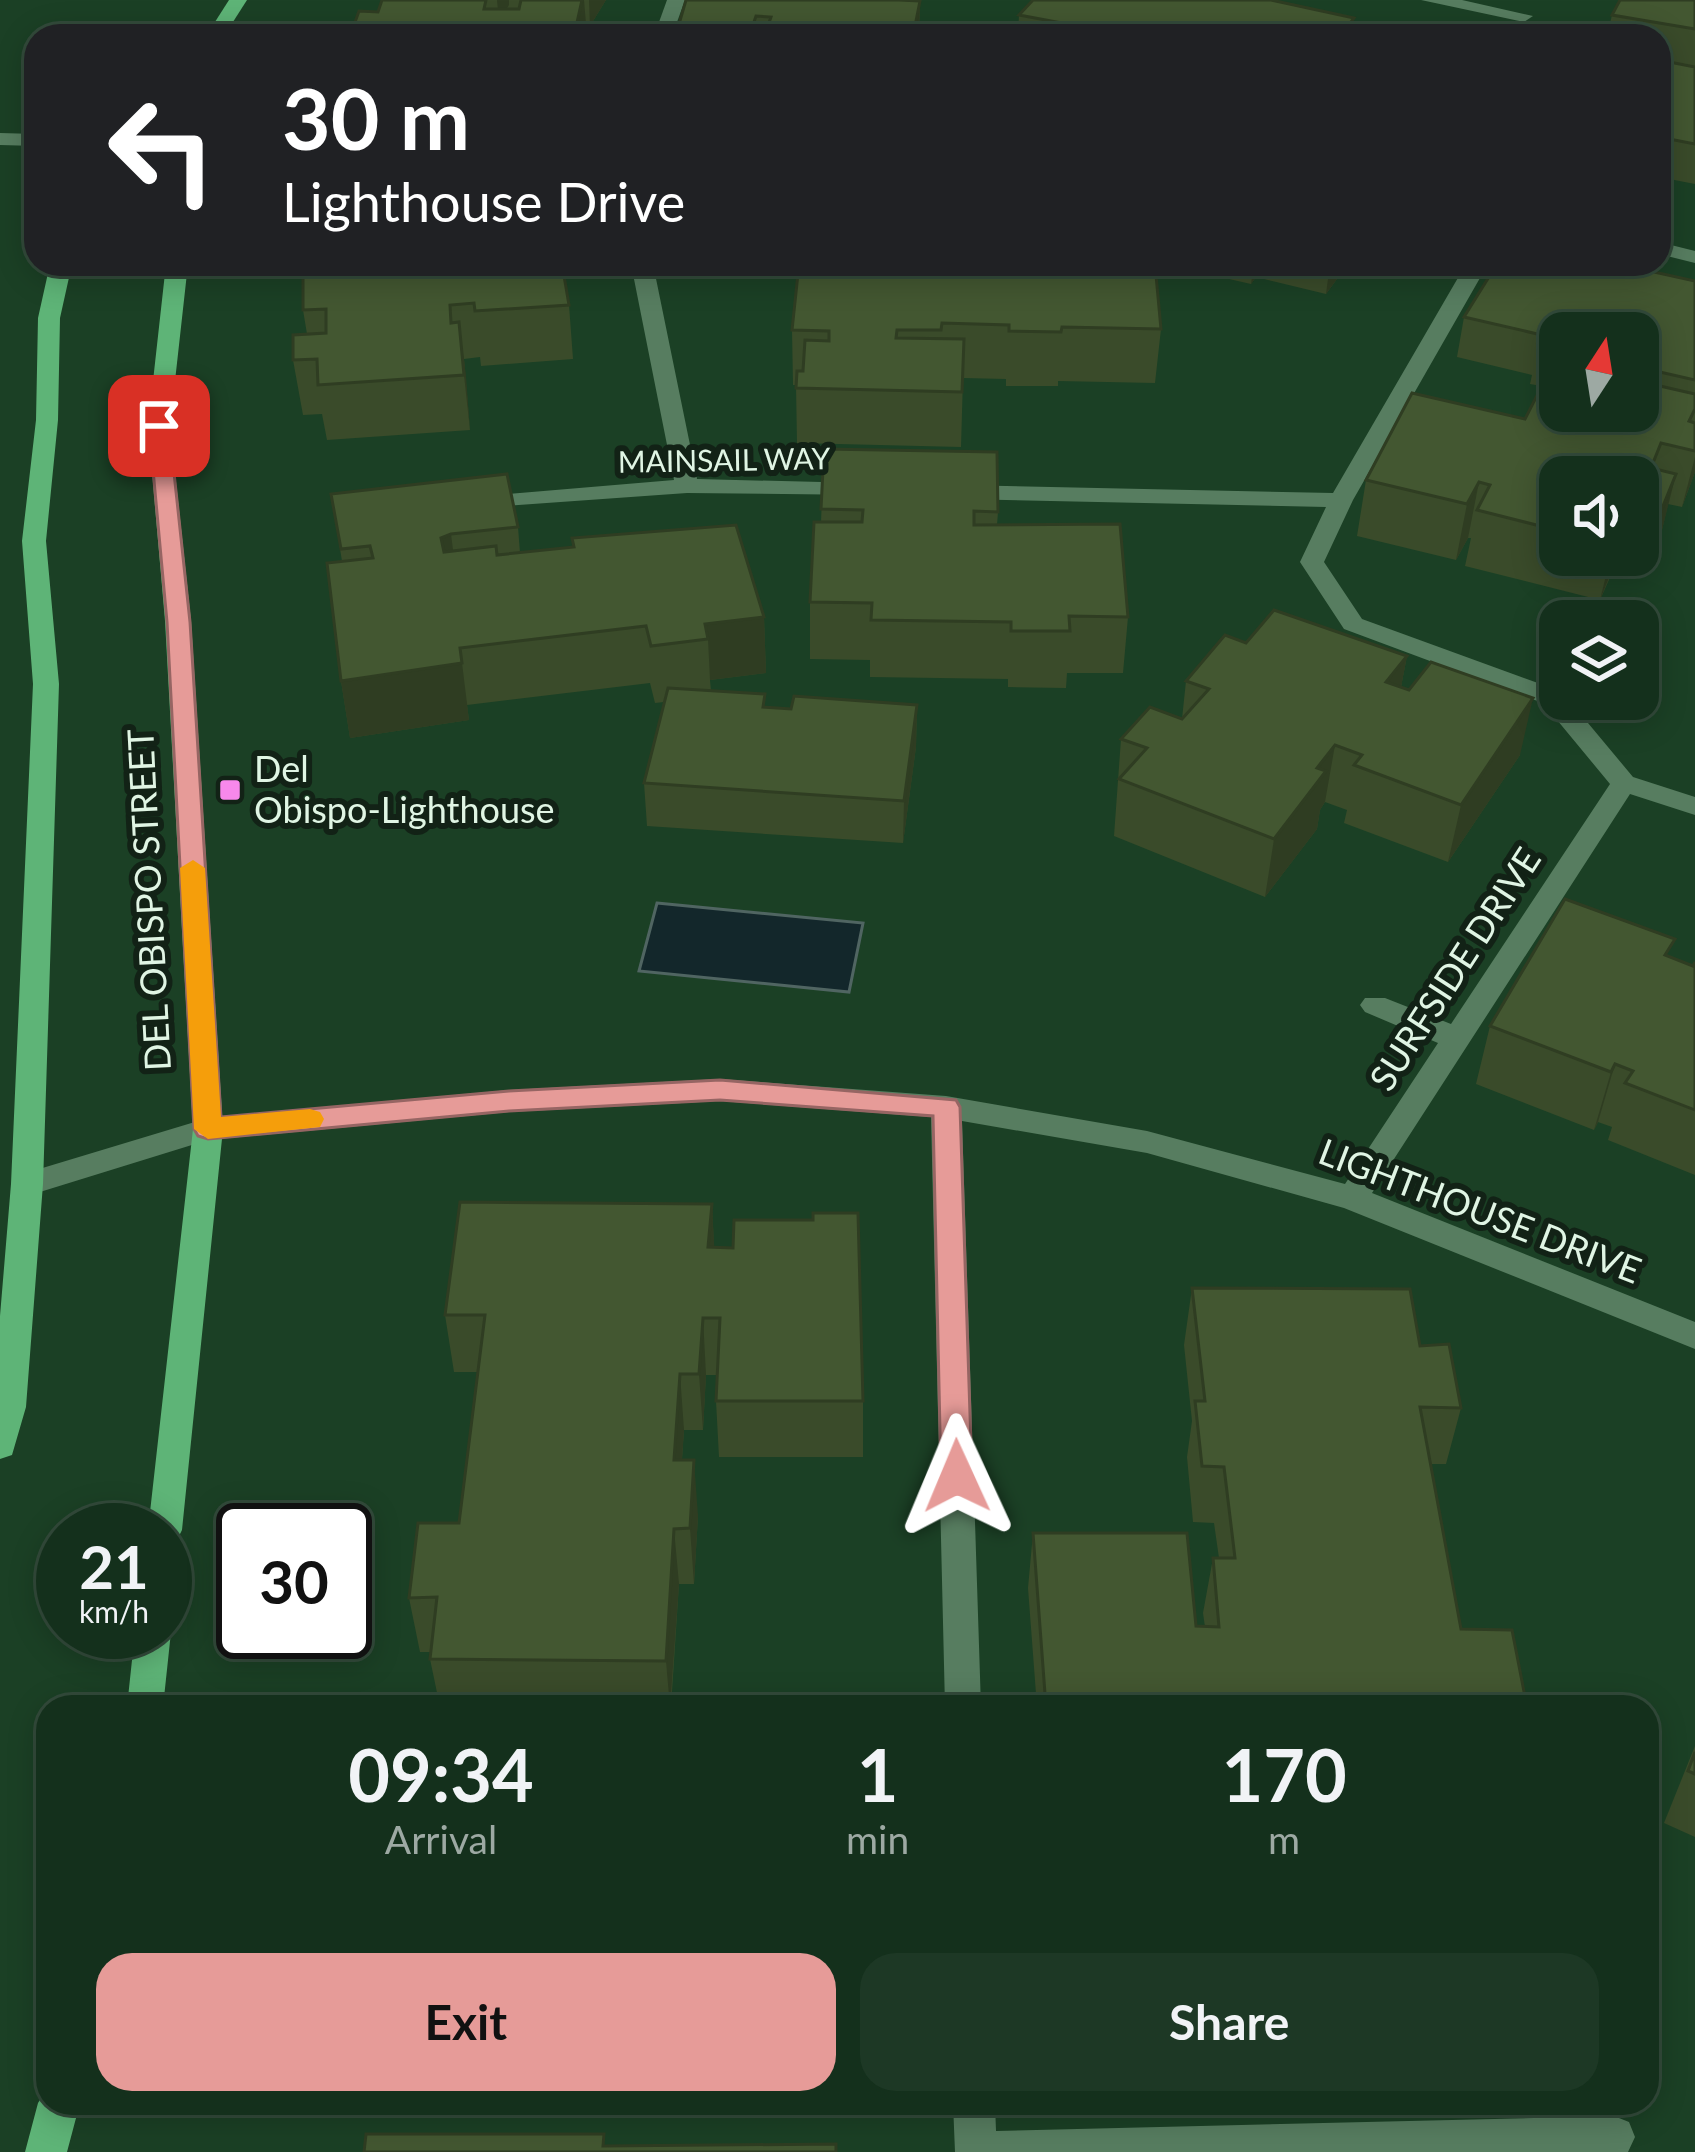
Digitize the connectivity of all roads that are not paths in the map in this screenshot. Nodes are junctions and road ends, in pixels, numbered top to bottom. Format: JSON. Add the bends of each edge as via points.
{"nodes":[{"id":1,"x":1430,"y":0,"type":"edge"},
{"id":2,"x":1529,"y":8,"type":"edge"},
{"id":3,"x":59,"y":276,"type":"edge"},
{"id":4,"x":176,"y":276,"type":"edge"},
{"id":5,"x":644,"y":276,"type":"edge"},
{"id":6,"x":1470,"y":276,"type":"edge"},
{"id":7,"x":687,"y":486,"type":"junction"},
{"id":8,"x":1341,"y":500,"type":"junction"},
{"id":9,"x":442,"y":507,"type":"edge"},
{"id":10,"x":1624,"y":783,"type":"junction"},
{"id":11,"x":1695,"y":806,"type":"edge"},
{"id":12,"x":1375,"y":1005,"type":"dead end"},
{"id":13,"x":1456,"y":1038,"type":"junction"},
{"id":14,"x":946,"y":1107,"type":"junction"},
{"id":15,"x":208,"y":1129,"type":"junction"},
{"id":16,"x":27,"y":1184,"type":"junction"},
{"id":17,"x":1352,"y":1198,"type":"junction"},
{"id":18,"x":1695,"y":1336,"type":"edge"},
{"id":19,"x":0,"y":1445,"type":"edge"},
{"id":20,"x":168,"y":1503,"type":"edge"},
{"id":21,"x":150,"y":1659,"type":"edge"},
{"id":22,"x":146,"y":1695,"type":"edge"},
{"id":23,"x":963,"y":1695,"type":"edge"},
{"id":24,"x":55,"y":2115,"type":"edge"},
{"id":25,"x":974,"y":2115,"type":"edge"},
{"id":26,"x":1614,"y":2137,"type":"dead end"},
{"id":27,"x":46,"y":2152,"type":"edge"},
{"id":28,"x":976,"y":2152,"type":"edge"},
{"id":29,"x":989,"y":2152,"type":"edge"}],
"edges":[{"from":1,"to":2,"type":"street"},
{"from":3,"to":16,"type":"main road","via":[[49,318],[34,541],[46,684]]},
{"from":4,"to":15,"type":"main road","name":"DEL OBISPO STREET","via":[[159,426]]},
{"from":5,"to":7,"type":"street"},
{"from":6,"to":8,"type":"street"},
{"from":7,"to":8,"type":"street","name":"MAINSAIL WAY"},
{"from":7,"to":9,"type":"street","name":"MAINSAIL WAY"},
{"from":8,"to":10,"type":"street","via":[[1312,562],[1353,624],[1552,697]]},
{"from":10,"to":11,"type":"street"},
{"from":10,"to":13,"type":"street","name":"SURFSIDE DRIVE"},
{"from":12,"to":13,"type":"street"},
{"from":13,"to":17,"type":"street","name":"SURFSIDE DRIVE"},
{"from":14,"to":15,"type":"street","name":"LIGHTHOUSE DRIVE","via":[[720,1090]]},
{"from":14,"to":17,"type":"street","name":"LIGHTHOUSE DRIVE","via":[[1147,1142]]},
{"from":14,"to":23,"type":"street"},
{"from":15,"to":16,"type":"street","name":"LIGHTHOUSE DRIVE"},
{"from":15,"to":20,"type":"main road","name":"DEL OBISPO STREET"},
{"from":16,"to":19,"type":"main road"},
{"from":17,"to":18,"type":"street","name":"LIGHTHOUSE DRIVE"},
{"from":21,"to":22,"type":"main road"},
{"from":24,"to":27,"type":"main road"},
{"from":25,"to":28,"type":"street"},
{"from":26,"to":29,"type":"street"}]}
